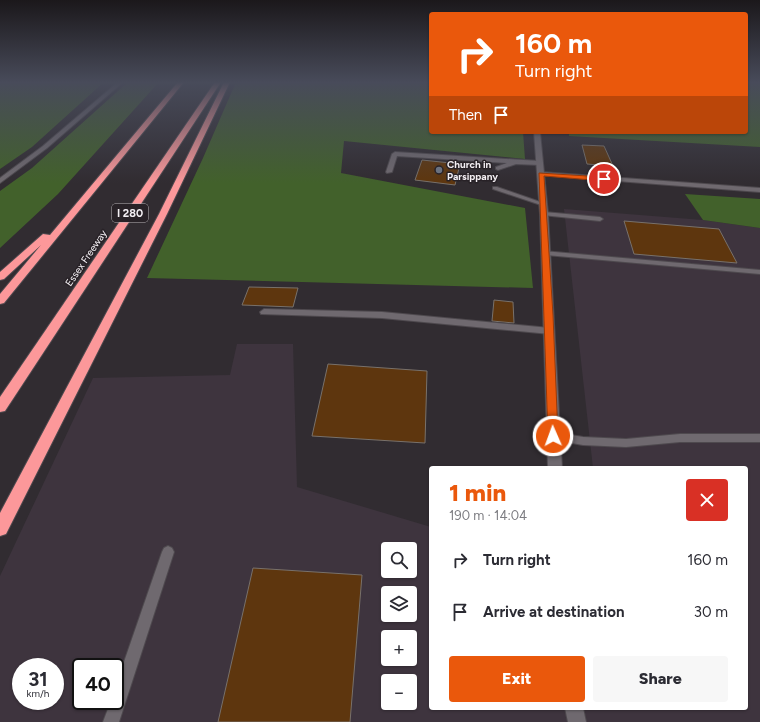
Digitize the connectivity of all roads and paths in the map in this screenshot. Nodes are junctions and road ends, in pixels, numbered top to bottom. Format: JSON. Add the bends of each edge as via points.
{"nodes":[{"id":1,"x":82,"y":116,"type":"edge"},
{"id":2,"x":153,"y":116,"type":"edge"},
{"id":3,"x":195,"y":116,"type":"edge"},
{"id":4,"x":211,"y":116,"type":"edge"},
{"id":5,"x":537,"y":134,"type":"edge"},
{"id":6,"x":515,"y":162,"type":"junction"},
{"id":7,"x":540,"y":163,"type":"junction"},
{"id":8,"x":498,"y":168,"type":"dead end"},
{"id":9,"x":389,"y":172,"type":"dead end"},
{"id":10,"x":541,"y":174,"type":"junction"},
{"id":11,"x":0,"y":181,"type":"edge"},
{"id":12,"x":495,"y":188,"type":"dead end"},
{"id":13,"x":760,"y":190,"type":"edge"},
{"id":14,"x":544,"y":204,"type":"junction"},
{"id":15,"x":76,"y":210,"type":"junction"},
{"id":16,"x":544,"y":214,"type":"junction"},
{"id":17,"x":600,"y":219,"type":"dead end"},
{"id":18,"x":546,"y":253,"type":"junction"},
{"id":19,"x":760,"y":272,"type":"edge"},
{"id":20,"x":0,"y":277,"type":"edge"},
{"id":21,"x":0,"y":301,"type":"edge"},
{"id":22,"x":264,"y":312,"type":"dead end"},
{"id":23,"x":550,"y":331,"type":"junction"},
{"id":24,"x":0,"y":407,"type":"edge"},
{"id":25,"x":553,"y":436,"type":"junction"},
{"id":26,"x":760,"y":438,"type":"edge"},
{"id":27,"x":554,"y":466,"type":"edge"},
{"id":28,"x":0,"y":529,"type":"edge"},
{"id":29,"x":168,"y":552,"type":"dead end"},
{"id":30,"x":574,"y":710,"type":"edge"},
{"id":31,"x":111,"y":722,"type":"edge"},
{"id":32,"x":577,"y":722,"type":"edge"}],
"edges":[{"from":1,"to":11,"type":"street"},
{"from":2,"to":15,"type":"highway"},
{"from":3,"to":24,"type":"highway","name":"Essex Freeway","number":"I 280"},
{"from":4,"to":28,"type":"highway","via":[[163,214]]},
{"from":5,"to":7,"type":"street"},
{"from":6,"to":7,"type":"lane"},
{"from":6,"to":8,"type":"lane"},
{"from":6,"to":9,"type":"lane","via":[[395,154]]},
{"from":7,"to":10,"type":"street"},
{"from":10,"to":13,"type":"lane"},
{"from":10,"to":14,"type":"street"},
{"from":12,"to":14,"type":"lane"},
{"from":14,"to":16,"type":"street"},
{"from":15,"to":20,"type":"highway"},
{"from":15,"to":21,"type":"highway"},
{"from":16,"to":17,"type":"lane"},
{"from":16,"to":18,"type":"street"},
{"from":18,"to":19,"type":"lane"},
{"from":18,"to":23,"type":"street"},
{"from":22,"to":23,"type":"lane","via":[[382,315]]},
{"from":23,"to":25,"type":"street"},
{"from":25,"to":26,"type":"lane","via":[[583,441],[626,443],[680,438]]},
{"from":25,"to":27,"type":"street"},
{"from":29,"to":31,"type":"lane"},
{"from":30,"to":32,"type":"street"}]}
